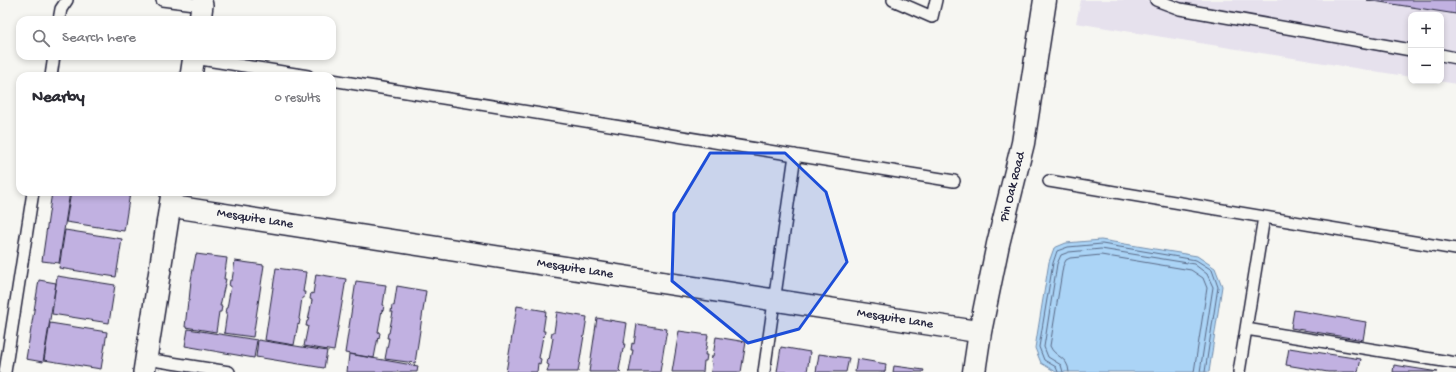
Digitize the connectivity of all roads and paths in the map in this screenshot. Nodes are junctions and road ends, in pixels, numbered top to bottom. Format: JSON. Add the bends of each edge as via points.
{"nodes":[{"id":1,"x":67,"y":0,"type":"edge"},
{"id":2,"x":162,"y":0,"type":"edge"},
{"id":3,"x":893,"y":0,"type":"edge"},
{"id":4,"x":936,"y":0,"type":"edge"},
{"id":5,"x":1045,"y":0,"type":"edge"},
{"id":6,"x":1156,"y":0,"type":"edge"},
{"id":7,"x":201,"y":12,"type":"edge"},
{"id":8,"x":60,"y":16,"type":"edge"},
{"id":9,"x":1408,"y":49,"type":"edge"},
{"id":10,"x":1444,"y":56,"type":"edge"},
{"id":11,"x":1456,"y":58,"type":"edge"},
{"id":12,"x":53,"y":60,"type":"edge"},
{"id":13,"x":193,"y":63,"type":"edge"},
{"id":14,"x":52,"y":72,"type":"edge"},
{"id":15,"x":273,"y":72,"type":"edge"},
{"id":16,"x":336,"y":81,"type":"edge"},
{"id":17,"x":795,"y":155,"type":"junction"},
{"id":18,"x":954,"y":181,"type":"dead end"},
{"id":19,"x":1049,"y":182,"type":"dead end"},
{"id":20,"x":32,"y":196,"type":"edge"},
{"id":21,"x":172,"y":199,"type":"edge"},
{"id":22,"x":1264,"y":217,"type":"junction"},
{"id":23,"x":1456,"y":249,"type":"edge"},
{"id":24,"x":775,"y":300,"type":"junction"},
{"id":25,"x":1246,"y":329,"type":"junction"},
{"id":26,"x":980,"y":332,"type":"junction"},
{"id":27,"x":1456,"y":363,"type":"edge"},
{"id":28,"x":145,"y":366,"type":"edge"},
{"id":29,"x":5,"y":372,"type":"edge"},
{"id":30,"x":229,"y":372,"type":"edge"},
{"id":31,"x":764,"y":372,"type":"edge"},
{"id":32,"x":974,"y":372,"type":"edge"},
{"id":33,"x":1239,"y":372,"type":"edge"}],
"edges":[{"from":1,"to":8,"type":"lane"},
{"from":2,"to":7,"type":"lane"},
{"from":3,"to":4,"type":"lane","via":[[932,17]]},
{"from":5,"to":26,"type":"street","name":"Pin Oak Road","via":[[1023,143]]},
{"from":6,"to":9,"type":"lane","via":[[1180,9]]},
{"from":10,"to":11,"type":"lane"},
{"from":12,"to":14,"type":"lane"},
{"from":13,"to":15,"type":"lane"},
{"from":16,"to":17,"type":"lane"},
{"from":17,"to":18,"type":"lane"},
{"from":17,"to":24,"type":"lane"},
{"from":19,"to":22,"type":"lane"},
{"from":20,"to":29,"type":"lane"},
{"from":21,"to":24,"type":"street","name":"Mesquite Lane"},
{"from":21,"to":28,"type":"street"},
{"from":22,"to":23,"type":"lane"},
{"from":22,"to":25,"type":"lane"},
{"from":24,"to":26,"type":"street","name":"Mesquite Lane"},
{"from":24,"to":31,"type":"lane"},
{"from":25,"to":27,"type":"lane"},
{"from":25,"to":33,"type":"lane"},
{"from":26,"to":32,"type":"street","name":"Pin Oak Road"},
{"from":28,"to":30,"type":"lane"}]}
